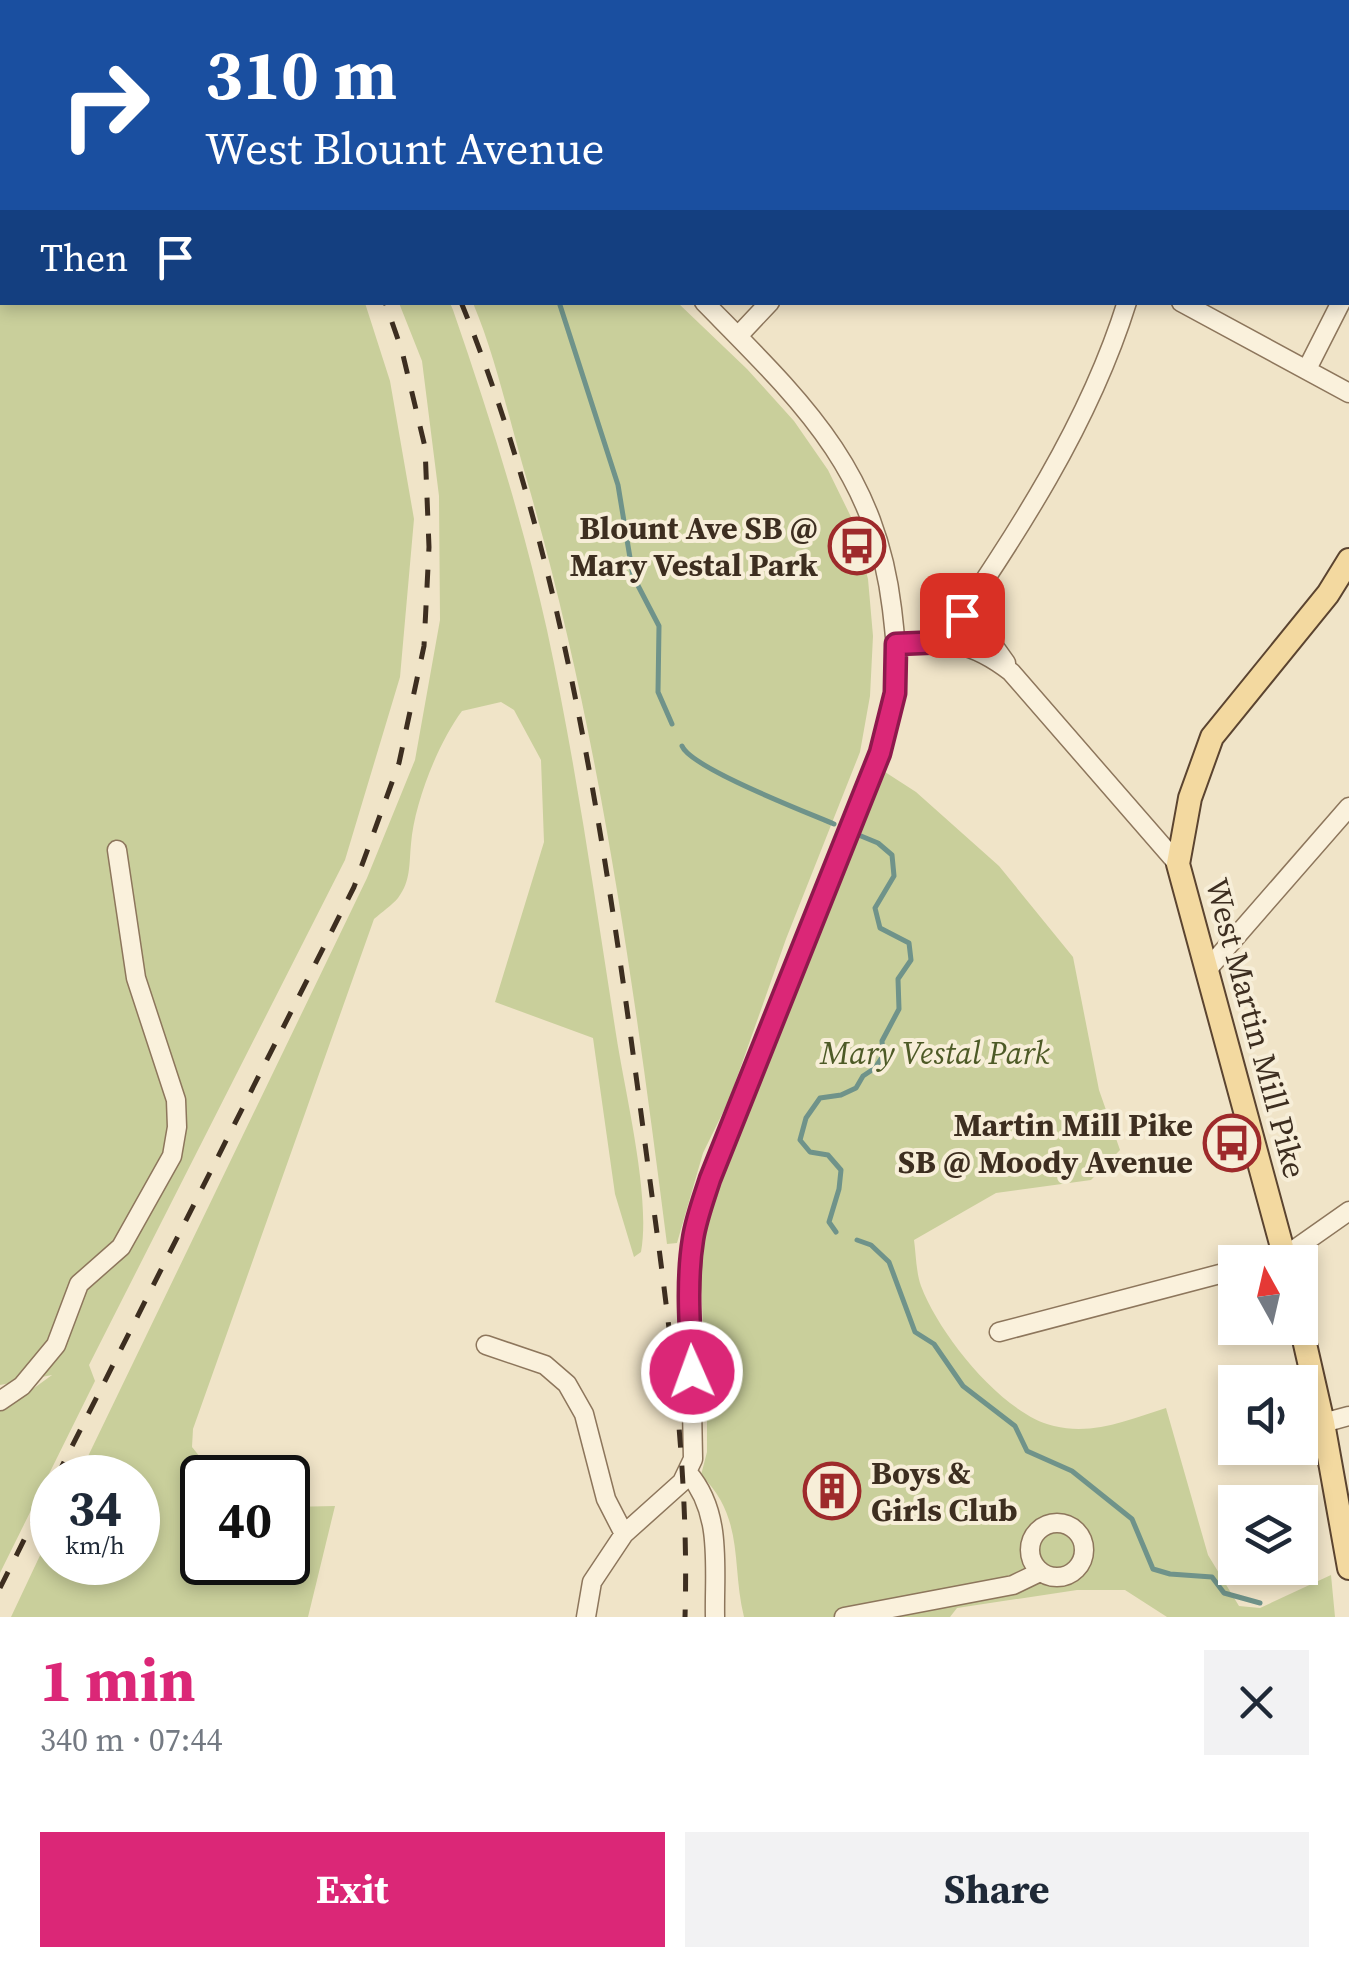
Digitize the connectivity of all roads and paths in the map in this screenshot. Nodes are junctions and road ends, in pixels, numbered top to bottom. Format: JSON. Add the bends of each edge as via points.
{"nodes":[{"id":1,"x":707,"y":305,"type":"edge"},
{"id":2,"x":767,"y":305,"type":"edge"},
{"id":3,"x":1126,"y":305,"type":"edge"},
{"id":4,"x":1187,"y":305,"type":"edge"},
{"id":5,"x":1340,"y":305,"type":"edge"},
{"id":6,"x":738,"y":336,"type":"junction"},
{"id":7,"x":1307,"y":370,"type":"junction"},
{"id":8,"x":1349,"y":393,"type":"edge"},
{"id":9,"x":1349,"y":560,"type":"edge"},
{"id":10,"x":980,"y":588,"type":"junction"},
{"id":11,"x":944,"y":642,"type":"junction"},
{"id":12,"x":896,"y":644,"type":"junction"},
{"id":13,"x":1012,"y":672,"type":"junction"},
{"id":14,"x":1349,"y":807,"type":"edge"},
{"id":15,"x":116,"y":850,"type":"dead end"},
{"id":16,"x":1178,"y":864,"type":"junction"},
{"id":17,"x":1206,"y":971,"type":"junction"},
{"id":18,"x":1349,"y":1211,"type":"edge"},
{"id":19,"x":1274,"y":1245,"type":"edge"},
{"id":20,"x":1300,"y":1245,"type":"edge"},
{"id":21,"x":1218,"y":1274,"type":"edge"},
{"id":22,"x":1000,"y":1332,"type":"dead end"},
{"id":23,"x":486,"y":1345,"type":"dead end"},
{"id":24,"x":1305,"y":1345,"type":"edge"},
{"id":25,"x":0,"y":1401,"type":"edge"},
{"id":26,"x":1349,"y":1416,"type":"edge"},
{"id":27,"x":1323,"y":1423,"type":"junction"},
{"id":28,"x":688,"y":1474,"type":"junction"},
{"id":29,"x":624,"y":1534,"type":"junction"},
{"id":30,"x":1349,"y":1568,"type":"edge"},
{"id":31,"x":1040,"y":1572,"type":"dead end"},
{"id":32,"x":586,"y":1617,"type":"edge"},
{"id":33,"x":715,"y":1617,"type":"edge"},
{"id":34,"x":844,"y":1617,"type":"edge"}],
"edges":[{"from":1,"to":6,"type":"street"},
{"from":2,"to":6,"type":"street"},
{"from":3,"to":10,"type":"street","via":[[1075,434]]},
{"from":4,"to":7,"type":"street"},
{"from":5,"to":7,"type":"street"},
{"from":6,"to":12,"type":"street","via":[[810,413],[853,477],[884,558]]},
{"from":7,"to":8,"type":"street"},
{"from":9,"to":16,"type":"main road","name":"West Martin Mill Pike","via":[[1212,737],[1190,798]]},
{"from":10,"to":11,"type":"street"},
{"from":10,"to":13,"type":"street","via":[[974,618]]},
{"from":11,"to":12,"type":"street"},
{"from":11,"to":13,"type":"street","via":[[977,650]]},
{"from":12,"to":28,"type":"street","via":[[895,693],[880,753],[710,1179],[693,1239],[695,1433]]},
{"from":13,"to":16,"type":"street"},
{"from":14,"to":17,"type":"street"},
{"from":15,"to":25,"type":"street","via":[[136,978],[176,1100],[172,1156],[121,1247],[78,1284],[56,1345]]},
{"from":16,"to":17,"type":"main road","name":"West Martin Mill Pike"},
{"from":17,"to":19,"type":"main road","name":"West Martin Mill Pike"},
{"from":18,"to":20,"type":"street"},
{"from":21,"to":22,"type":"street"},
{"from":23,"to":29,"type":"street","via":[[546,1365],[568,1384]]},
{"from":24,"to":27,"type":"main road"},
{"from":26,"to":27,"type":"street"},
{"from":27,"to":30,"type":"main road"},
{"from":28,"to":29,"type":"street"},
{"from":28,"to":33,"type":"street","via":[[714,1526]]},
{"from":29,"to":32,"type":"street","via":[[592,1582]]},
{"from":31,"to":34,"type":"street","via":[[1013,1585]]}]}
